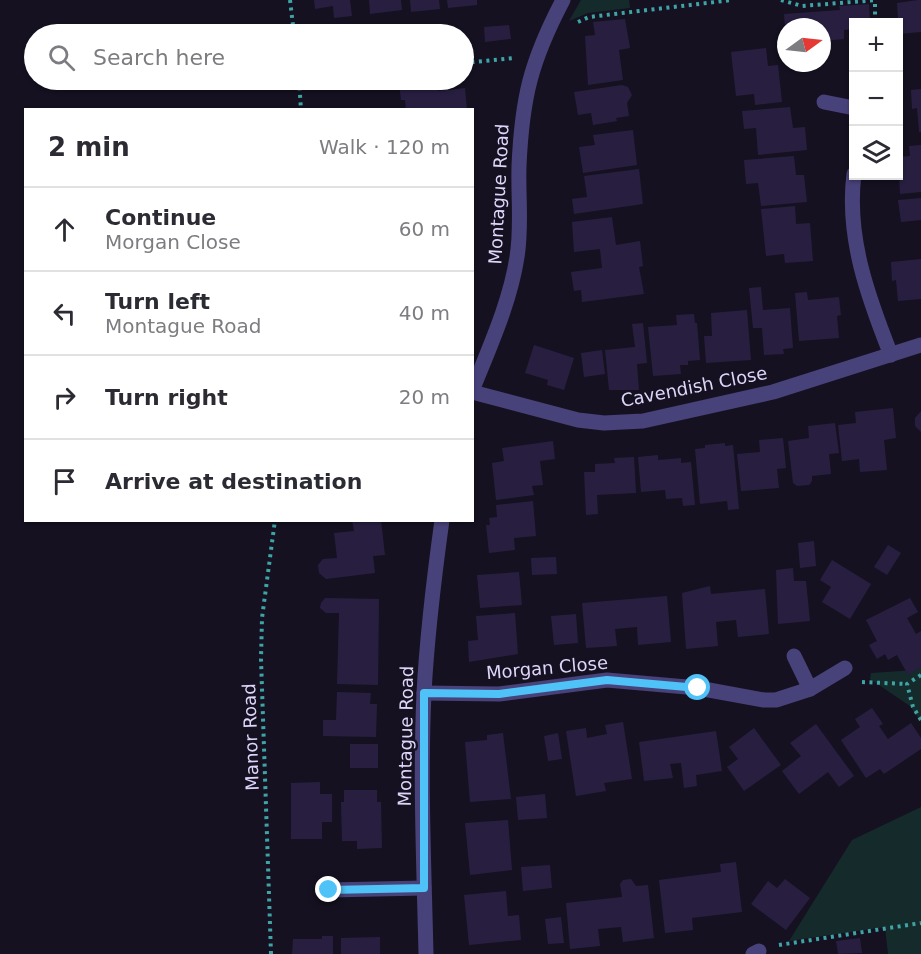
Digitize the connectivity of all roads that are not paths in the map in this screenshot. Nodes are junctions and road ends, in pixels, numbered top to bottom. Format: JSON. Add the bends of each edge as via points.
{"nodes":[{"id":1,"x":563,"y":0,"type":"edge"},
{"id":2,"x":824,"y":102,"type":"dead end"},
{"id":3,"x":849,"y":107,"type":"edge"},
{"id":4,"x":854,"y":180,"type":"edge"},
{"id":5,"x":921,"y":345,"type":"edge"},
{"id":6,"x":891,"y":355,"type":"junction"},
{"id":7,"x":474,"y":386,"type":"edge"},
{"id":8,"x":474,"y":392,"type":"edge"},
{"id":9,"x":442,"y":522,"type":"edge"},
{"id":10,"x":794,"y":656,"type":"dead end"},
{"id":11,"x":845,"y":668,"type":"road end"},
{"id":12,"x":810,"y":689,"type":"junction"},
{"id":13,"x":424,"y":693,"type":"junction"},
{"id":14,"x":424,"y":888,"type":"junction"},
{"id":15,"x":329,"y":890,"type":"dead end"},
{"id":16,"x":426,"y":954,"type":"edge"}],
"edges":[{"from":1,"to":7,"type":"street","name":"Montague Road","via":[[527,85],[517,256],[510,290]]},
{"from":2,"to":3,"type":"street"},
{"from":4,"to":6,"type":"street","via":[[855,240],[868,296]]},
{"from":5,"to":6,"type":"street","name":"Cavendish Close"},
{"from":6,"to":8,"type":"street","name":"Cavendish Close","via":[[773,392],[643,421],[578,420]]},
{"from":9,"to":13,"type":"street","name":"Montague Road"},
{"from":10,"to":12,"type":"street"},
{"from":11,"to":12,"type":"street","name":"Morgan Close"},
{"from":12,"to":13,"type":"street","name":"Morgan Close","via":[[788,698],[764,700],[698,688],[607,680],[499,694]]},
{"from":13,"to":14,"type":"street","name":"Montague Road"},
{"from":14,"to":15,"type":"street"},
{"from":14,"to":16,"type":"street","name":"Montague Road"}]}
